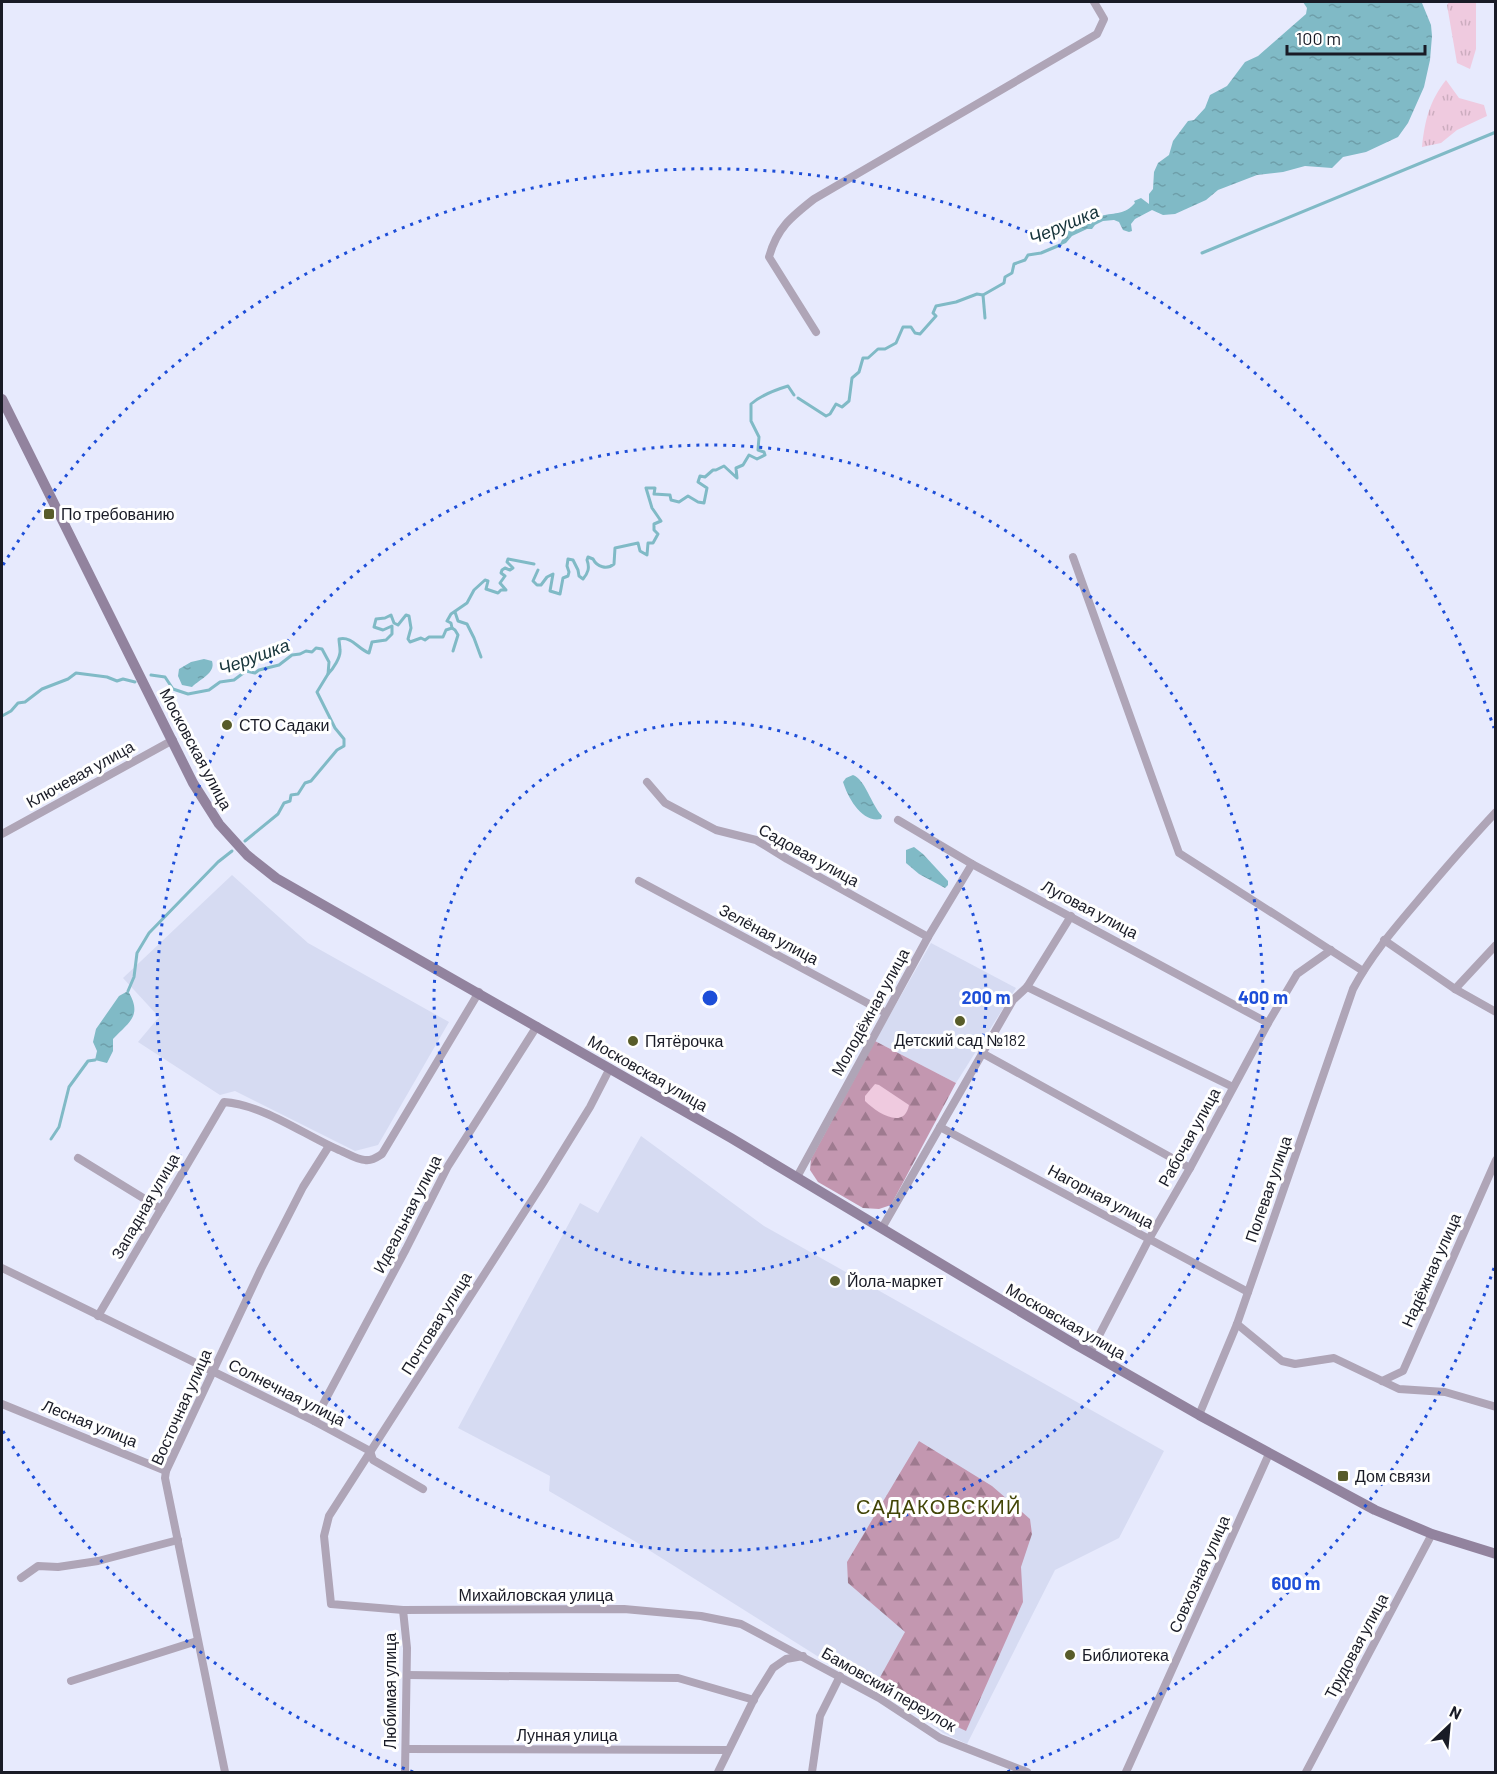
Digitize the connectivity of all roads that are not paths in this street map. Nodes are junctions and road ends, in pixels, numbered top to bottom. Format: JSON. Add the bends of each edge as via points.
{"nodes":[{"id":1,"x":1094,"y":2,"type":"edge"},
{"id":2,"x":816,"y":332,"type":"dead end"},
{"id":3,"x":2,"y":399,"type":"edge"},
{"id":4,"x":1073,"y":557,"type":"dead end"},
{"id":5,"x":173,"y":740,"type":"junction"},
{"id":6,"x":647,"y":782,"type":"dead end"},
{"id":7,"x":1496,"y":812,"type":"edge"},
{"id":8,"x":898,"y":820,"type":"dead end"},
{"id":9,"x":2,"y":834,"type":"edge"},
{"id":10,"x":972,"y":864,"type":"junction"},
{"id":11,"x":639,"y":881,"type":"dead end"},
{"id":12,"x":1071,"y":916,"type":"junction"},
{"id":13,"x":928,"y":937,"type":"junction"},
{"id":14,"x":1384,"y":940,"type":"junction"},
{"id":15,"x":1496,"y":945,"type":"edge"},
{"id":16,"x":1330,"y":950,"type":"junction"},
{"id":17,"x":1363,"y":971,"type":"junction"},
{"id":18,"x":1027,"y":987,"type":"junction"},
{"id":19,"x":1455,"y":989,"type":"junction"},
{"id":20,"x":478,"y":992,"type":"junction"},
{"id":21,"x":886,"y":1012,"type":"junction"},
{"id":22,"x":1496,"y":1012,"type":"edge"},
{"id":23,"x":1268,"y":1023,"type":"junction"},
{"id":24,"x":537,"y":1026,"type":"junction"},
{"id":25,"x":982,"y":1053,"type":"junction"},
{"id":26,"x":610,"y":1068,"type":"junction"},
{"id":27,"x":1233,"y":1088,"type":"junction"},
{"id":28,"x":940,"y":1127,"type":"junction"},
{"id":29,"x":329,"y":1146,"type":"junction"},
{"id":30,"x":78,"y":1158,"type":"dead end"},
{"id":31,"x":1496,"y":1160,"type":"edge"},
{"id":32,"x":1190,"y":1168,"type":"junction"},
{"id":33,"x":797,"y":1177,"type":"junction"},
{"id":34,"x":161,"y":1209,"type":"junction"},
{"id":35,"x":882,"y":1228,"type":"junction"},
{"id":36,"x":1149,"y":1239,"type":"junction"},
{"id":37,"x":2,"y":1268,"type":"edge"},
{"id":38,"x":1248,"y":1292,"type":"junction"},
{"id":39,"x":98,"y":1316,"type":"junction"},
{"id":40,"x":1237,"y":1324,"type":"junction"},
{"id":41,"x":1090,"y":1353,"type":"junction"},
{"id":42,"x":213,"y":1371,"type":"junction"},
{"id":43,"x":1382,"y":1381,"type":"junction"},
{"id":44,"x":2,"y":1404,"type":"edge"},
{"id":45,"x":1496,"y":1407,"type":"edge"},
{"id":46,"x":1199,"y":1415,"type":"junction"},
{"id":47,"x":314,"y":1421,"type":"junction"},
{"id":48,"x":370,"y":1451,"type":"junction"},
{"id":49,"x":1269,"y":1454,"type":"junction"},
{"id":50,"x":166,"y":1471,"type":"junction"},
{"id":51,"x":423,"y":1489,"type":"dead end"},
{"id":52,"x":1432,"y":1534,"type":"junction"},
{"id":53,"x":178,"y":1540,"type":"junction"},
{"id":54,"x":1496,"y":1554,"type":"edge"},
{"id":55,"x":21,"y":1578,"type":"dead end"},
{"id":56,"x":331,"y":1604,"type":"joint"},
{"id":57,"x":403,"y":1610,"type":"junction"},
{"id":58,"x":741,"y":1624,"type":"joint"},
{"id":59,"x":197,"y":1641,"type":"junction"},
{"id":60,"x":803,"y":1656,"type":"junction"},
{"id":61,"x":407,"y":1676,"type":"junction"},
{"id":62,"x":840,"y":1676,"type":"junction"},
{"id":63,"x":71,"y":1681,"type":"dead end"},
{"id":64,"x":754,"y":1700,"type":"junction"},
{"id":65,"x":406,"y":1749,"type":"junction"},
{"id":66,"x":728,"y":1750,"type":"junction"},
{"id":67,"x":225,"y":1773,"type":"edge"},
{"id":68,"x":405,"y":1773,"type":"edge"},
{"id":69,"x":718,"y":1773,"type":"edge"},
{"id":70,"x":812,"y":1773,"type":"edge"},
{"id":71,"x":1027,"y":1773,"type":"edge"},
{"id":72,"x":1126,"y":1773,"type":"edge"},
{"id":73,"x":1306,"y":1773,"type":"edge"}],
"edges":[{"from":1,"to":2,"type":"street","via":[[1104,19],[1097,34],[814,199],[788,220],[773,242],[769,257]]},
{"from":3,"to":5,"type":"main road","name":"Московская улица"},
{"from":4,"to":16,"type":"street","via":[[1179,853]]},
{"from":5,"to":9,"type":"street","name":"Ключевая улица"},
{"from":5,"to":20,"type":"main road","name":"Московская улица","via":[[213,816],[247,855],[276,878]]},
{"from":6,"to":13,"type":"street","name":"Садовая улица","via":[[665,804],[716,830],[756,840]]},
{"from":7,"to":14,"type":"street","name":"Полевая улица"},
{"from":8,"to":10,"type":"street","name":"Луговая улица"},
{"from":10,"to":12,"type":"street","name":"Луговая улица"},
{"from":10,"to":13,"type":"street","name":"Молодёжная улица"},
{"from":11,"to":21,"type":"street","name":"Зелёная улица"},
{"from":12,"to":18,"type":"street"},
{"from":12,"to":23,"type":"street","name":"Луговая улица"},
{"from":13,"to":21,"type":"street","name":"Молодёжная улица"},
{"from":14,"to":17,"type":"street","name":"Полевая улица"},
{"from":14,"to":19,"type":"street"},
{"from":15,"to":19,"type":"street"},
{"from":16,"to":17,"type":"street"},
{"from":16,"to":23,"type":"street","name":"Рабочая улица","via":[[1297,974]]},
{"from":17,"to":38,"type":"street","name":"Полевая улица","via":[[1353,989]]},
{"from":18,"to":25,"type":"street","via":[[1013,1000]]},
{"from":18,"to":27,"type":"street"},
{"from":19,"to":22,"type":"street"},
{"from":20,"to":24,"type":"main road","name":"Московская улица"},
{"from":20,"to":29,"type":"street","via":[[382,1154],[364,1161]]},
{"from":21,"to":33,"type":"street","name":"Молодёжная улица"},
{"from":23,"to":27,"type":"street","name":"Рабочая улица"},
{"from":24,"to":26,"type":"main road","name":"Московская улица"},
{"from":24,"to":47,"type":"street","name":"Идеальная улица","via":[[448,1166]]},
{"from":25,"to":28,"type":"street"},
{"from":25,"to":32,"type":"street"},
{"from":26,"to":33,"type":"main road","name":"Московская улица"},
{"from":26,"to":48,"type":"street","name":"Почтовая улица","via":[[543,1183]]},
{"from":27,"to":32,"type":"street","name":"Рабочая улица"},
{"from":28,"to":35,"type":"street"},
{"from":28,"to":36,"type":"street","name":"Нагорная улица"},
{"from":29,"to":34,"type":"street","name":"Западная улица","via":[[274,1118],[224,1102]]},
{"from":29,"to":42,"type":"street","name":"Восточная улица","via":[[303,1187]]},
{"from":30,"to":34,"type":"street"},
{"from":31,"to":43,"type":"street","name":"Надёжная улица","via":[[1403,1371]]},
{"from":32,"to":36,"type":"street","name":"Рабочая улица"},
{"from":33,"to":35,"type":"main road","name":"Московская улица"},
{"from":34,"to":39,"type":"street","name":"Западная улица"},
{"from":35,"to":41,"type":"main road","name":"Московская улица"},
{"from":36,"to":38,"type":"street","name":"Нагорная улица"},
{"from":36,"to":41,"type":"street","name":"Рабочая улица"},
{"from":37,"to":39,"type":"street","name":"Солнечная улица"},
{"from":38,"to":40,"type":"street","name":"Полевая улица"},
{"from":39,"to":42,"type":"street","name":"Солнечная улица"},
{"from":40,"to":43,"type":"street","via":[[1282,1360],[1295,1364],[1334,1358]]},
{"from":40,"to":46,"type":"street","name":"Полевая улица"},
{"from":41,"to":46,"type":"main road","name":"Московская улица"},
{"from":42,"to":47,"type":"street","name":"Солнечная улица"},
{"from":42,"to":50,"type":"street","name":"Восточная улица"},
{"from":43,"to":45,"type":"street","via":[[1398,1389],[1445,1392]]},
{"from":44,"to":50,"type":"street","name":"Лесная улица"},
{"from":46,"to":49,"type":"main road","name":"Московская улица"},
{"from":47,"to":48,"type":"street","name":"Солнечная улица"},
{"from":48,"to":51,"type":"street","name":"Солнечная улица","via":[[373,1460]]},
{"from":48,"to":56,"type":"street","name":"Почтовая улица","via":[[329,1516],[324,1536]]},
{"from":49,"to":52,"type":"main road","name":"Московская улица","via":[[1375,1510]]},
{"from":49,"to":72,"type":"street","name":"Совхозная улица"},
{"from":50,"to":53,"type":"street","name":"Восточная улица"},
{"from":52,"to":54,"type":"main road","name":"Московская улица"},
{"from":52,"to":73,"type":"street","name":"Трудовая улица"},
{"from":53,"to":55,"type":"street","via":[[98,1561],[38,1566]]},
{"from":53,"to":59,"type":"street","name":"Восточная улица"},
{"from":56,"to":57,"type":"street","name":"Михайловская улица"},
{"from":57,"to":58,"type":"street","name":"Михайловская улица","via":[[624,1609]]},
{"from":57,"to":61,"type":"street","name":"Любимая улица"},
{"from":58,"to":60,"type":"street","name":"Бамовский переулок"},
{"from":59,"to":63,"type":"street"},
{"from":59,"to":67,"type":"street","name":"Восточная улица"},
{"from":60,"to":62,"type":"street","name":"Бамовский переулок"},
{"from":60,"to":64,"type":"street","name":"Бамовский переулок","via":[[786,1659],[772,1668]]},
{"from":61,"to":64,"type":"street","via":[[678,1678]]},
{"from":61,"to":65,"type":"street","name":"Любимая улица"},
{"from":62,"to":70,"type":"street","via":[[820,1716]]},
{"from":62,"to":71,"type":"street","name":"Бамовский переулок","via":[[940,1738]]},
{"from":64,"to":66,"type":"street","name":"Бамовский переулок"},
{"from":65,"to":66,"type":"street","name":"Лунная улица"},
{"from":65,"to":68,"type":"street","name":"Любимая улица"},
{"from":66,"to":69,"type":"street","name":"Бамовский переулок"}]}
